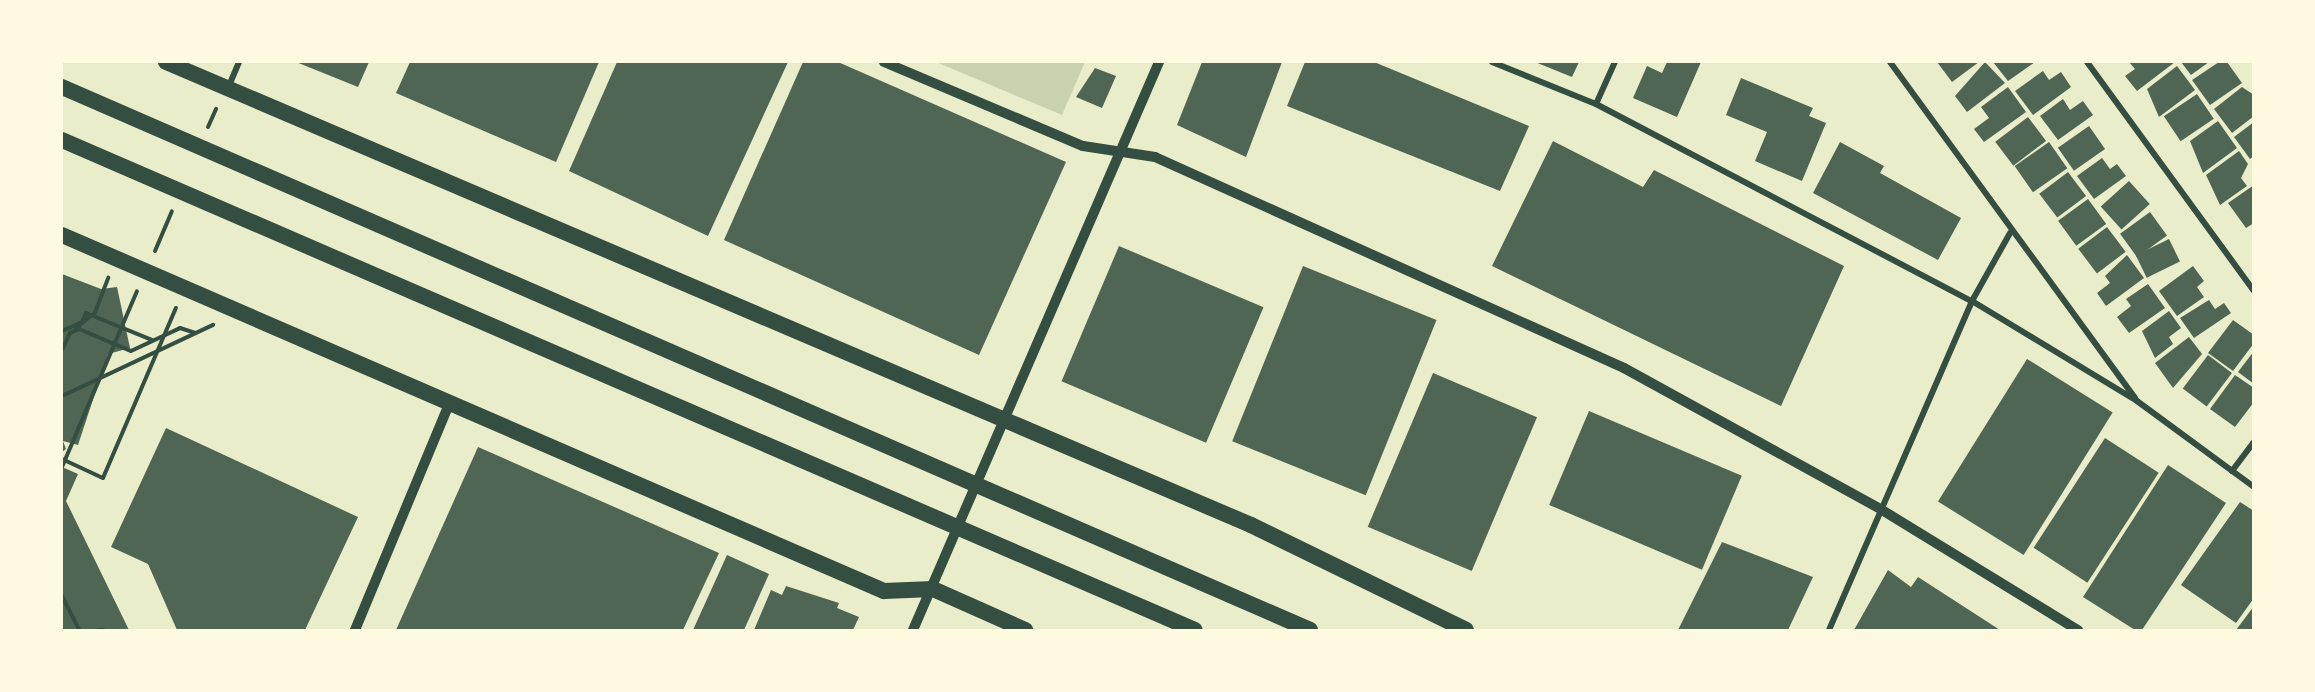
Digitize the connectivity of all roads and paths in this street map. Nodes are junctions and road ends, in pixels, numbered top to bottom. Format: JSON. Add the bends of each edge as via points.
{"nodes":[{"id":1,"x":166,"y":62,"type":"edge"},
{"id":2,"x":239,"y":62,"type":"edge"},
{"id":3,"x":884,"y":62,"type":"edge"},
{"id":4,"x":1159,"y":62,"type":"edge"},
{"id":5,"x":1492,"y":62,"type":"edge"},
{"id":6,"x":1615,"y":62,"type":"edge"},
{"id":7,"x":1890,"y":62,"type":"edge"},
{"id":8,"x":2087,"y":62,"type":"edge"},
{"id":9,"x":62,"y":87,"type":"edge"},
{"id":10,"x":228,"y":88,"type":"junction"},
{"id":11,"x":1596,"y":105,"type":"junction"},
{"id":12,"x":62,"y":140,"type":"edge"},
{"id":13,"x":1119,"y":149,"type":"junction"},
{"id":14,"x":2010,"y":232,"type":"junction"},
{"id":15,"x":62,"y":235,"type":"edge"},
{"id":16,"x":110,"y":274,"type":"dead end"},
{"id":17,"x":2253,"y":291,"type":"edge"},
{"id":18,"x":1972,"y":301,"type":"junction"},
{"id":19,"x":178,"y":305,"type":"dead end"},
{"id":20,"x":93,"y":314,"type":"junction"},
{"id":21,"x":100,"y":319,"type":"junction"},
{"id":22,"x":226,"y":319,"type":"dead end"},
{"id":23,"x":62,"y":324,"type":"edge"},
{"id":24,"x":78,"y":329,"type":"junction"},
{"id":25,"x":62,"y":331,"type":"edge"},
{"id":26,"x":195,"y":333,"type":"junction"},
{"id":27,"x":153,"y":340,"type":"junction"},
{"id":28,"x":62,"y":350,"type":"edge"},
{"id":29,"x":62,"y":396,"type":"edge"},
{"id":30,"x":2137,"y":401,"type":"junction"},
{"id":31,"x":450,"y":402,"type":"junction"},
{"id":32,"x":1004,"y":421,"type":"junction"},
{"id":33,"x":2253,"y":442,"type":"edge"},
{"id":34,"x":62,"y":459,"type":"edge"},
{"id":35,"x":2232,"y":471,"type":"junction"},
{"id":36,"x":2253,"y":487,"type":"edge"},
{"id":37,"x":1882,"y":510,"type":"junction"},
{"id":38,"x":933,"y":589,"type":"junction"},
{"id":39,"x":62,"y":596,"type":"edge"},
{"id":40,"x":78,"y":630,"type":"edge"},
{"id":41,"x":98,"y":630,"type":"edge"},
{"id":42,"x":103,"y":630,"type":"edge"},
{"id":43,"x":355,"y":630,"type":"edge"},
{"id":44,"x":913,"y":630,"type":"edge"},
{"id":45,"x":1025,"y":630,"type":"edge"},
{"id":46,"x":1195,"y":630,"type":"edge"},
{"id":47,"x":1310,"y":630,"type":"edge"},
{"id":48,"x":1466,"y":630,"type":"edge"},
{"id":49,"x":1829,"y":630,"type":"edge"},
{"id":50,"x":2078,"y":630,"type":"edge"}],
"edges":[{"from":1,"to":10,"type":"highway"},
{"from":2,"to":10,"type":"street"},
{"from":3,"to":13,"type":"street","via":[[1083,146]]},
{"from":4,"to":13,"type":"street"},
{"from":5,"to":11,"type":"street"},
{"from":6,"to":11,"type":"street"},
{"from":7,"to":14,"type":"street"},
{"from":8,"to":17,"type":"street"},
{"from":9,"to":47,"type":"highway"},
{"from":10,"to":32,"type":"highway"},
{"from":11,"to":18,"type":"street"},
{"from":12,"to":46,"type":"highway"},
{"from":13,"to":32,"type":"street"},
{"from":13,"to":37,"type":"street","via":[[1155,157],[1624,368]]},
{"from":14,"to":18,"type":"street"},
{"from":14,"to":30,"type":"street"},
{"from":15,"to":31,"type":"highway"},
{"from":16,"to":20,"type":"path"},
{"from":18,"to":30,"type":"street"},
{"from":18,"to":37,"type":"street"},
{"from":19,"to":34,"type":"path","via":[[103,478]]},
{"from":20,"to":21,"type":"path"},
{"from":20,"to":23,"type":"path","via":[[88,323],[73,329]]},
{"from":21,"to":24,"type":"path","via":[[84,314]]},
{"from":21,"to":25,"type":"path","via":[[86,313],[82,322]]},
{"from":21,"to":27,"type":"path"},
{"from":22,"to":26,"type":"path"},
{"from":24,"to":27,"type":"path","via":[[131,351]]},
{"from":24,"to":28,"type":"path","via":[[70,333]]},
{"from":26,"to":27,"type":"path","via":[[180,328]]},
{"from":26,"to":29,"type":"path"},
{"from":30,"to":35,"type":"street"},
{"from":31,"to":38,"type":"highway","via":[[884,591]]},
{"from":31,"to":43,"type":"street"},
{"from":32,"to":38,"type":"street"},
{"from":32,"to":48,"type":"highway","via":[[1251,525]]},
{"from":33,"to":35,"type":"street"},
{"from":35,"to":36,"type":"street"},
{"from":37,"to":49,"type":"street"},
{"from":37,"to":50,"type":"street"},
{"from":38,"to":44,"type":"street"},
{"from":38,"to":45,"type":"highway"},
{"from":39,"to":40,"type":"path"},
{"from":41,"to":42,"type":"path"}]}
